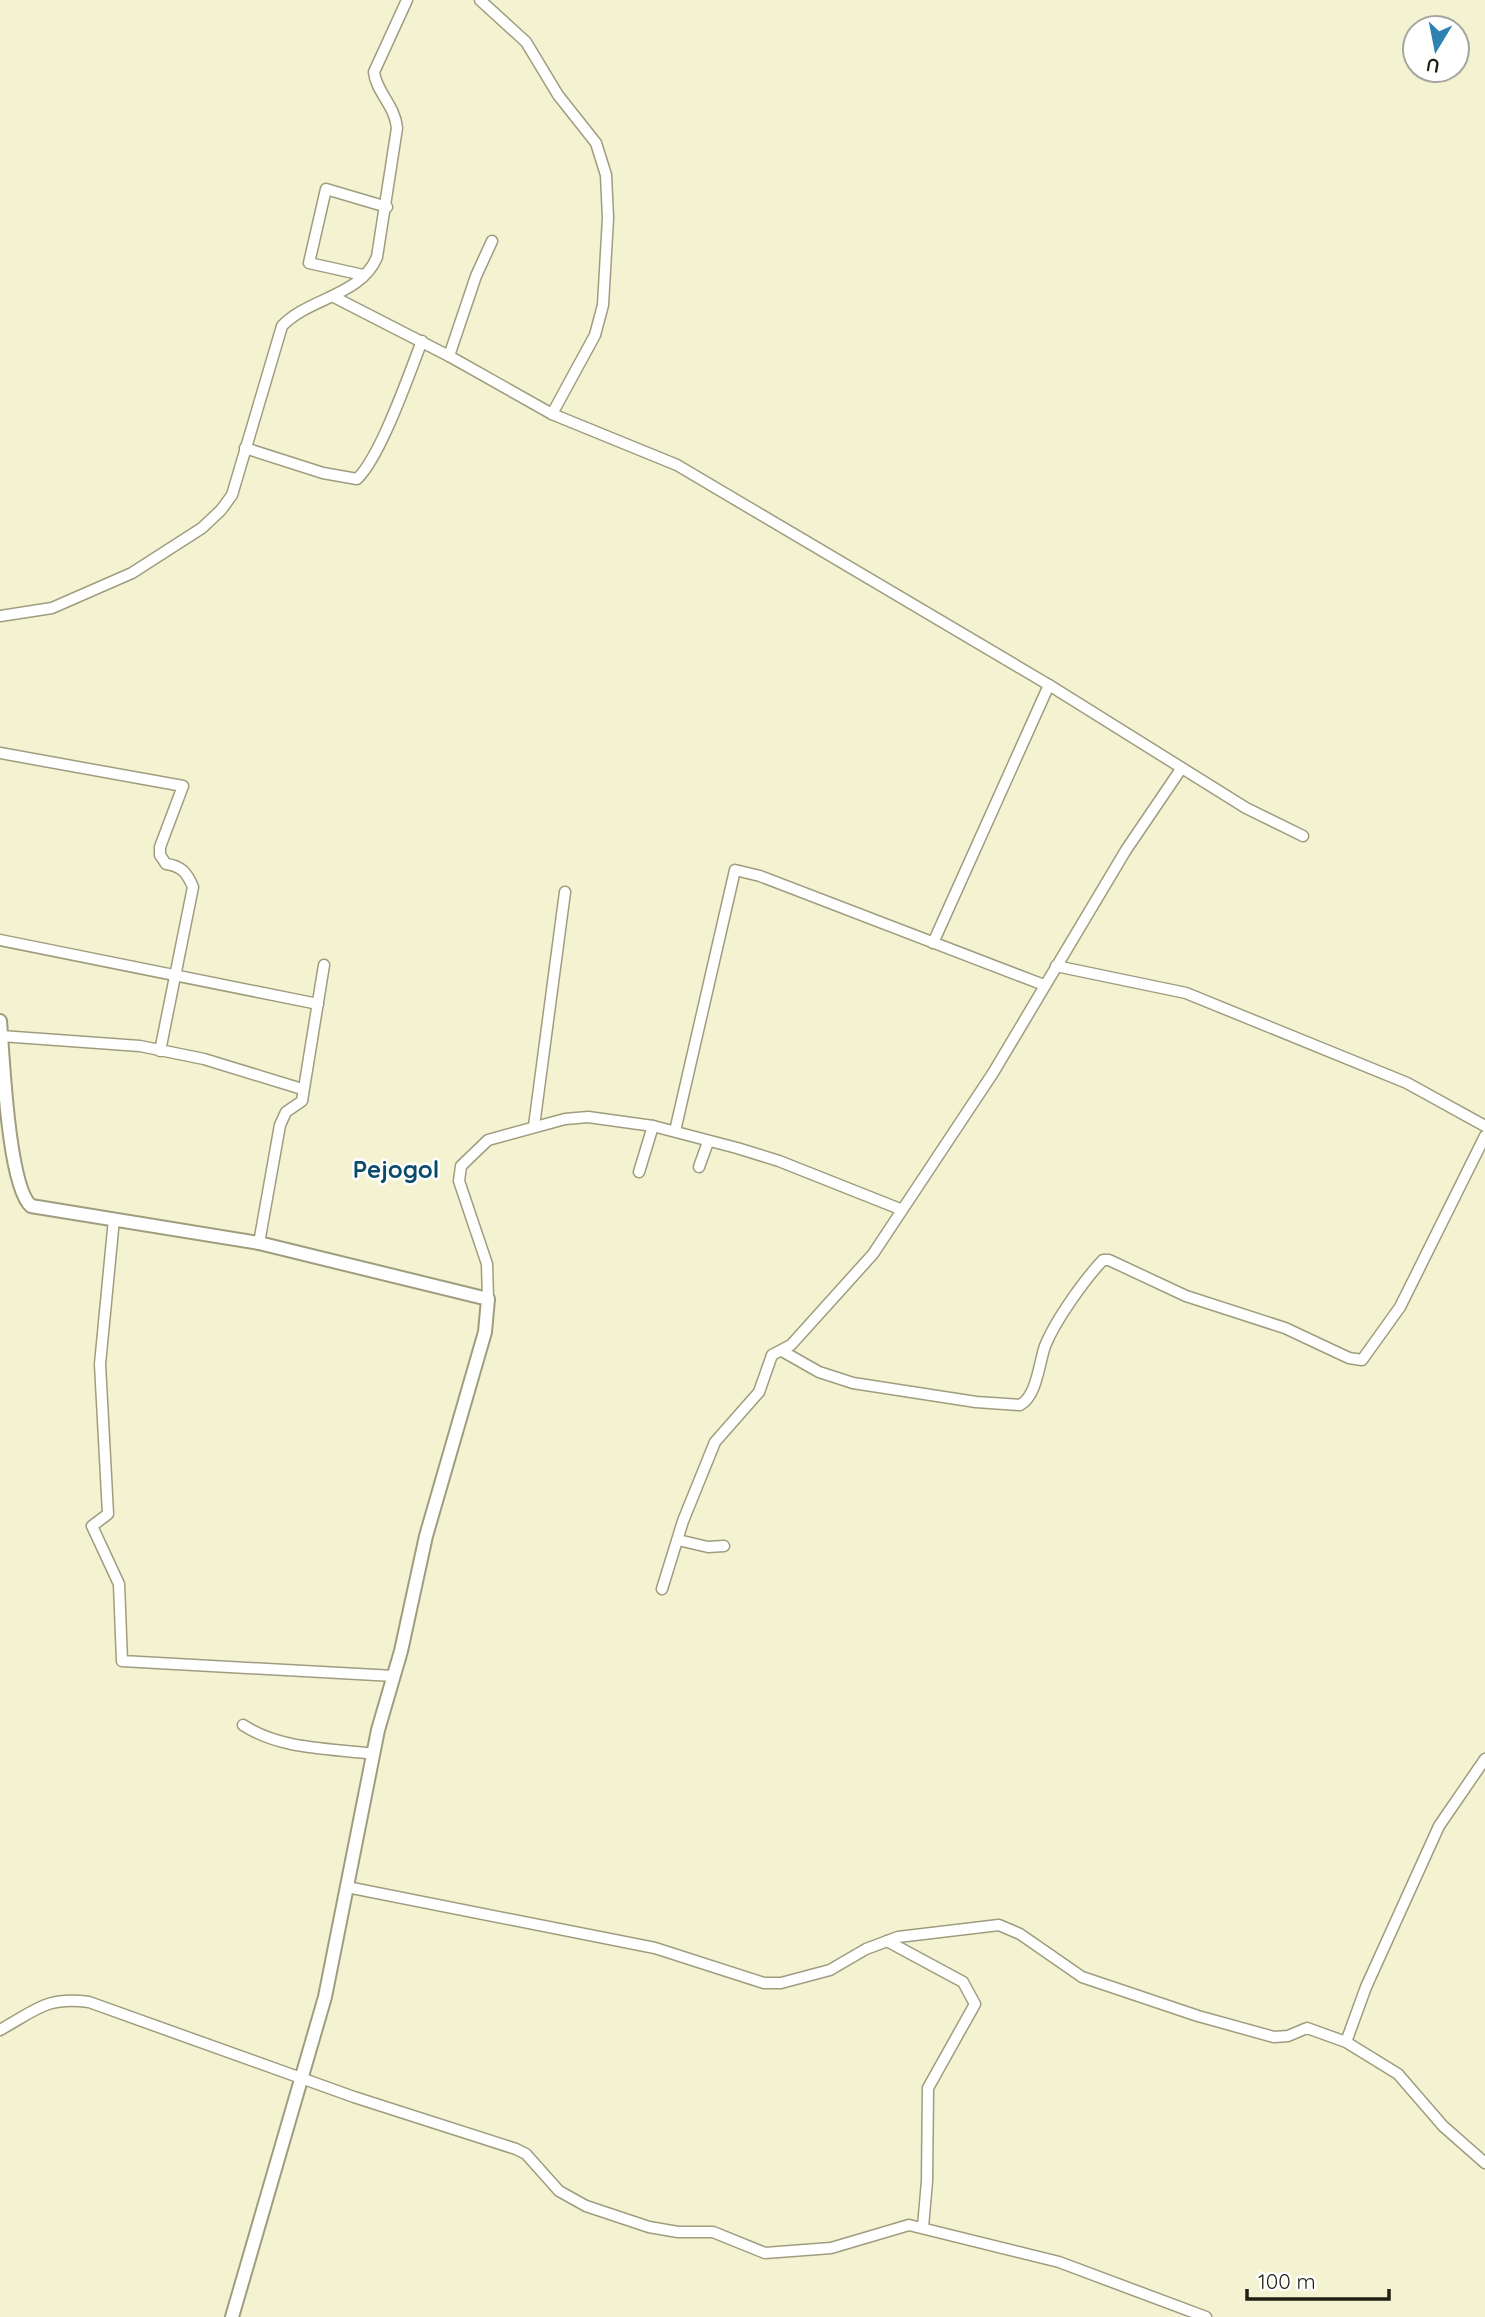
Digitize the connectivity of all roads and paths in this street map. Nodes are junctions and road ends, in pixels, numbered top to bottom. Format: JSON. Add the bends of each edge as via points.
{"nodes":[{"id":1,"x":407,"y":0,"type":"edge"},
{"id":2,"x":480,"y":0,"type":"edge"},
{"id":3,"x":387,"y":207,"type":"junction"},
{"id":4,"x":492,"y":241,"type":"dead end"},
{"id":5,"x":363,"y":275,"type":"junction"},
{"id":6,"x":334,"y":297,"type":"junction"},
{"id":7,"x":422,"y":341,"type":"junction"},
{"id":8,"x":449,"y":356,"type":"junction"},
{"id":9,"x":552,"y":414,"type":"junction"},
{"id":10,"x":245,"y":448,"type":"junction"},
{"id":11,"x":0,"y":616,"type":"edge"},
{"id":12,"x":1049,"y":685,"type":"junction"},
{"id":13,"x":0,"y":753,"type":"edge"},
{"id":14,"x":1181,"y":769,"type":"junction"},
{"id":15,"x":1303,"y":836,"type":"dead end"},
{"id":16,"x":565,"y":892,"type":"dead end"},
{"id":17,"x":0,"y":940,"type":"edge"},
{"id":18,"x":933,"y":943,"type":"junction"},
{"id":19,"x":324,"y":965,"type":"dead end"},
{"id":20,"x":1056,"y":966,"type":"junction"},
{"id":21,"x":175,"y":975,"type":"junction"},
{"id":22,"x":1044,"y":985,"type":"junction"},
{"id":23,"x":318,"y":1004,"type":"junction"},
{"id":24,"x":0,"y":1021,"type":"edge"},
{"id":25,"x":1,"y":1036,"type":"edge"},
{"id":26,"x":160,"y":1051,"type":"junction"},
{"id":27,"x":302,"y":1089,"type":"junction"},
{"id":28,"x":534,"y":1126,"type":"junction"},
{"id":29,"x":653,"y":1126,"type":"junction"},
{"id":30,"x":1485,"y":1126,"type":"edge"},
{"id":31,"x":675,"y":1131,"type":"junction"},
{"id":32,"x":5,"y":1132,"type":"edge"},
{"id":33,"x":1485,"y":1136,"type":"edge"},
{"id":34,"x":708,"y":1142,"type":"junction"},
{"id":35,"x":699,"y":1167,"type":"dead end"},
{"id":36,"x":639,"y":1172,"type":"dead end"},
{"id":37,"x":900,"y":1209,"type":"junction"},
{"id":38,"x":114,"y":1219,"type":"junction"},
{"id":39,"x":259,"y":1243,"type":"junction"},
{"id":40,"x":488,"y":1299,"type":"junction"},
{"id":41,"x":782,"y":1351,"type":"junction"},
{"id":42,"x":678,"y":1540,"type":"junction"},
{"id":43,"x":724,"y":1546,"type":"dead end"},
{"id":44,"x":662,"y":1589,"type":"dead end"},
{"id":45,"x":394,"y":1676,"type":"junction"},
{"id":46,"x":243,"y":1725,"type":"dead end"},
{"id":47,"x":374,"y":1754,"type":"junction"},
{"id":48,"x":1485,"y":1759,"type":"edge"},
{"id":49,"x":347,"y":1887,"type":"junction"},
{"id":50,"x":887,"y":1941,"type":"junction"},
{"id":51,"x":0,"y":2030,"type":"edge"},
{"id":52,"x":1346,"y":2042,"type":"junction"},
{"id":53,"x":303,"y":2079,"type":"junction"},
{"id":54,"x":1485,"y":2163,"type":"edge"},
{"id":55,"x":923,"y":2227,"type":"junction"},
{"id":56,"x":232,"y":2317,"type":"edge"},
{"id":57,"x":1206,"y":2317,"type":"edge"}],
"edges":[{"from":1,"to":3,"type":"street","via":[[374,72],[396,118]]},
{"from":2,"to":9,"type":"street","via":[[526,42],[558,95],[596,143],[606,175],[603,305],[595,335]]},
{"from":3,"to":5,"type":"street","via":[[377,257]]},
{"from":3,"to":5,"type":"street","via":[[326,189],[309,263]]},
{"from":4,"to":8,"type":"street"},
{"from":5,"to":6,"type":"street"},
{"from":6,"to":7,"type":"street"},
{"from":6,"to":10,"type":"street","via":[[282,326]]},
{"from":7,"to":8,"type":"street"},
{"from":7,"to":10,"type":"street","via":[[358,479]]},
{"from":8,"to":9,"type":"street"},
{"from":9,"to":12,"type":"street","via":[[677,465]]},
{"from":10,"to":11,"type":"street","via":[[232,495],[202,528],[132,573],[52,608]]},
{"from":12,"to":14,"type":"street"},
{"from":12,"to":18,"type":"street"},
{"from":13,"to":21,"type":"street","via":[[183,786],[160,847],[166,864],[178,866],[193,887]]},
{"from":14,"to":15,"type":"street"},
{"from":14,"to":20,"type":"street"},
{"from":16,"to":28,"type":"street"},
{"from":17,"to":21,"type":"street"},
{"from":18,"to":22,"type":"street"},
{"from":18,"to":31,"type":"street","via":[[735,870]]},
{"from":19,"to":23,"type":"street"},
{"from":20,"to":22,"type":"street"},
{"from":20,"to":30,"type":"street","via":[[1186,993],[1407,1083]]},
{"from":21,"to":23,"type":"street"},
{"from":21,"to":26,"type":"street"},
{"from":22,"to":37,"type":"street","via":[[993,1073]]},
{"from":23,"to":27,"type":"street"},
{"from":24,"to":25,"type":"street"},
{"from":25,"to":26,"type":"street"},
{"from":25,"to":32,"type":"street"},
{"from":26,"to":27,"type":"street","via":[[204,1059]]},
{"from":27,"to":39,"type":"street","via":[[301,1103],[286,1112],[280,1125]]},
{"from":28,"to":29,"type":"street","via":[[589,1117]]},
{"from":28,"to":40,"type":"street","via":[[488,1140],[461,1166],[459,1181],[487,1264]]},
{"from":29,"to":31,"type":"street"},
{"from":29,"to":36,"type":"street"},
{"from":31,"to":34,"type":"street"},
{"from":32,"to":38,"type":"street","via":[[24,1200],[31,1206]]},
{"from":33,"to":41,"type":"street","via":[[1400,1307],[1362,1360],[1349,1359],[1285,1328],[1186,1296],[1110,1260],[1100,1264],[1046,1343],[1030,1395],[1020,1405],[853,1382],[819,1372]]},
{"from":34,"to":35,"type":"street"},
{"from":34,"to":37,"type":"street","via":[[779,1161]]},
{"from":37,"to":41,"type":"street","via":[[873,1254]]},
{"from":38,"to":39,"type":"street"},
{"from":38,"to":45,"type":"street","via":[[100,1364],[108,1514],[92,1526],[118,1584],[122,1661]]},
{"from":39,"to":40,"type":"street"},
{"from":40,"to":45,"type":"street","via":[[485,1332],[426,1536]]},
{"from":41,"to":42,"type":"street","via":[[770,1358],[755,1397],[715,1442]]},
{"from":42,"to":43,"type":"street"},
{"from":42,"to":44,"type":"street"},
{"from":45,"to":47,"type":"street"},
{"from":46,"to":47,"type":"street","via":[[278,1742]]},
{"from":47,"to":49,"type":"street"},
{"from":48,"to":52,"type":"street","via":[[1439,1826]]},
{"from":49,"to":50,"type":"street","via":[[655,1948],[764,1983],[830,1970]]},
{"from":49,"to":53,"type":"street"},
{"from":50,"to":52,"type":"street","via":[[1003,1926],[1082,1977],[1268,2035],[1288,2036],[1307,2028]]},
{"from":50,"to":55,"type":"street","via":[[963,1982],[975,2004],[928,2088]]},
{"from":51,"to":53,"type":"street","via":[[63,1998],[89,2002]]},
{"from":52,"to":54,"type":"street","via":[[1398,2074],[1443,2126]]},
{"from":53,"to":55,"type":"street","via":[[516,2149],[559,2191],[586,2206],[649,2227],[713,2232],[765,2253],[831,2248],[898,2226]]},
{"from":53,"to":56,"type":"street"},
{"from":55,"to":57,"type":"street","via":[[1059,2262]]}]}
